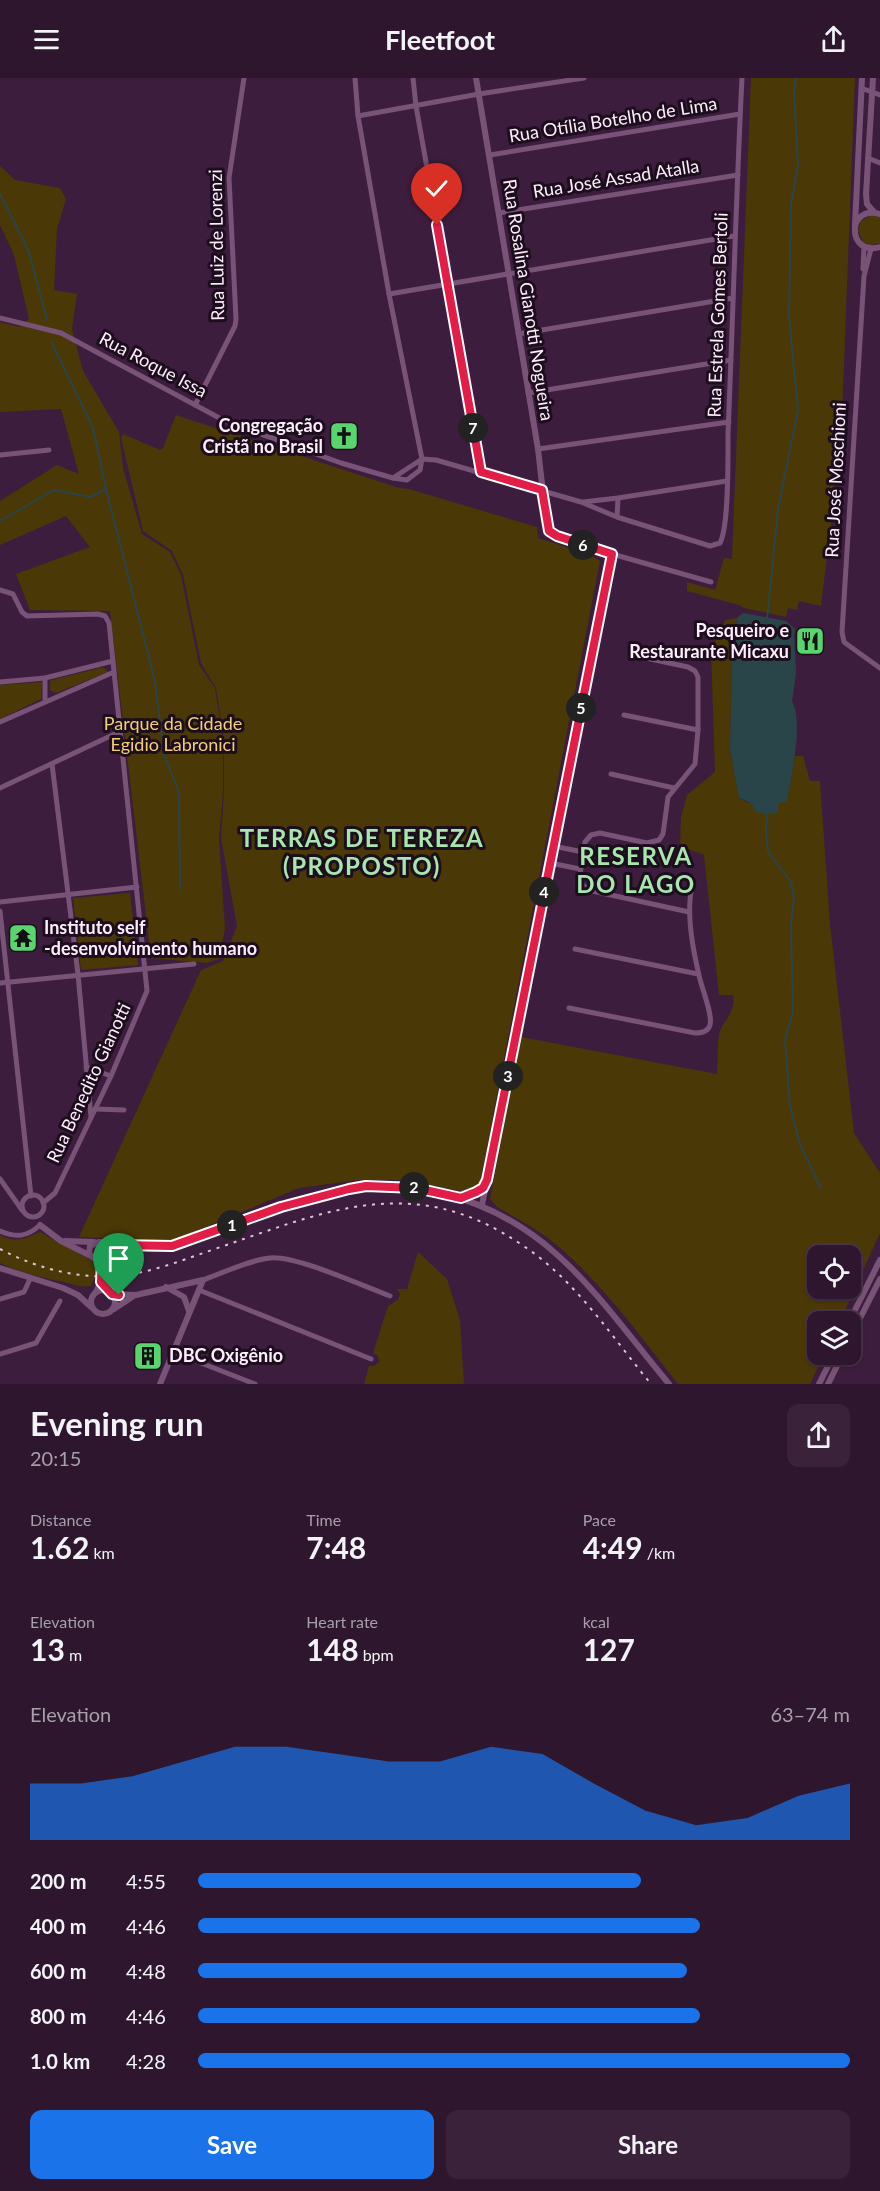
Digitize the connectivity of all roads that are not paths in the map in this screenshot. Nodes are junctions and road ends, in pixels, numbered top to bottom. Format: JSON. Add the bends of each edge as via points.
{"nodes":[{"id":1,"x":242,"y":78,"type":"edge"},
{"id":2,"x":347,"y":78,"type":"edge"},
{"id":3,"x":413,"y":78,"type":"edge"},
{"id":4,"x":476,"y":78,"type":"edge"},
{"id":5,"x":584,"y":78,"type":"edge"},
{"id":6,"x":742,"y":78,"type":"edge"},
{"id":7,"x":862,"y":78,"type":"edge"},
{"id":8,"x":873,"y":78,"type":"edge"},
{"id":9,"x":355,"y":79,"type":"edge"},
{"id":10,"x":861,"y":88,"type":"junction"},
{"id":11,"x":872,"y":92,"type":"junction"},
{"id":12,"x":479,"y":94,"type":"junction"},
{"id":13,"x":880,"y":95,"type":"edge"},
{"id":14,"x":416,"y":106,"type":"junction"},
{"id":15,"x":740,"y":114,"type":"junction"},
{"id":16,"x":358,"y":116,"type":"junction"},
{"id":17,"x":490,"y":155,"type":"junction"},
{"id":18,"x":868,"y":158,"type":"junction"},
{"id":19,"x":880,"y":163,"type":"edge"},
{"id":20,"x":738,"y":175,"type":"junction"},
{"id":21,"x":499,"y":213,"type":"junction"},
{"id":22,"x":877,"y":213,"type":"edge"},
{"id":23,"x":855,"y":225,"type":"junction"},
{"id":24,"x":734,"y":236,"type":"junction"},
{"id":25,"x":880,"y":247,"type":"edge"},
{"id":26,"x":867,"y":248,"type":"junction"},
{"id":27,"x":507,"y":273,"type":"junction"},
{"id":28,"x":447,"y":284,"type":"junction"},
{"id":29,"x":389,"y":294,"type":"junction"},
{"id":30,"x":733,"y":298,"type":"junction"},
{"id":31,"x":0,"y":318,"type":"edge"},
{"id":32,"x":518,"y":334,"type":"junction"},
{"id":33,"x":731,"y":360,"type":"junction"},
{"id":34,"x":528,"y":393,"type":"junction"},
{"id":35,"x":195,"y":405,"type":"junction"},
{"id":36,"x":729,"y":422,"type":"junction"},
{"id":37,"x":538,"y":448,"type":"junction"},
{"id":38,"x":49,"y":450,"type":"dead end"},
{"id":39,"x":0,"y":455,"type":"edge"},
{"id":40,"x":422,"y":459,"type":"junction"},
{"id":41,"x":481,"y":472,"type":"junction"},
{"id":42,"x":393,"y":478,"type":"junction"},
{"id":43,"x":727,"y":481,"type":"junction"},
{"id":44,"x":542,"y":490,"type":"junction"},
{"id":45,"x":618,"y":498,"type":"junction"},
{"id":46,"x":581,"y":502,"type":"junction"},
{"id":47,"x":617,"y":517,"type":"junction"},
{"id":48,"x":612,"y":554,"type":"junction"},
{"id":49,"x":711,"y":582,"type":"dead end"},
{"id":50,"x":0,"y":591,"type":"edge"},
{"id":51,"x":636,"y":656,"type":"dead end"},
{"id":52,"x":113,"y":661,"type":"junction"},
{"id":53,"x":880,"y":668,"type":"edge"},
{"id":54,"x":114,"y":672,"type":"junction"},
{"id":55,"x":45,"y":678,"type":"junction"},
{"id":56,"x":0,"y":682,"type":"edge"},
{"id":57,"x":45,"y":700,"type":"junction"},
{"id":58,"x":624,"y":715,"type":"dead end"},
{"id":59,"x":0,"y":722,"type":"edge"},
{"id":60,"x":698,"y":730,"type":"junction"},
{"id":61,"x":121,"y":731,"type":"junction"},
{"id":62,"x":52,"y":764,"type":"junction"},
{"id":63,"x":611,"y":774,"type":"dead end"},
{"id":64,"x":0,"y":788,"type":"edge"},
{"id":65,"x":674,"y":788,"type":"junction"},
{"id":66,"x":553,"y":846,"type":"junction"},
{"id":67,"x":583,"y":852,"type":"junction"},
{"id":68,"x":550,"y":863,"type":"junction"},
{"id":69,"x":580,"y":869,"type":"junction"},
{"id":70,"x":137,"y":887,"type":"junction"},
{"id":71,"x":692,"y":887,"type":"dead end"},
{"id":72,"x":69,"y":894,"type":"junction"},
{"id":73,"x":0,"y":902,"type":"edge"},
{"id":74,"x":0,"y":911,"type":"edge"},
{"id":75,"x":689,"y":912,"type":"junction"},
{"id":76,"x":575,"y":949,"type":"dead end"},
{"id":77,"x":195,"y":964,"type":"dead end"},
{"id":78,"x":144,"y":969,"type":"junction"},
{"id":79,"x":78,"y":974,"type":"junction"},
{"id":80,"x":698,"y":974,"type":"junction"},
{"id":81,"x":8,"y":982,"type":"junction"},
{"id":82,"x":0,"y":983,"type":"edge"},
{"id":83,"x":569,"y":1008,"type":"dead end"},
{"id":84,"x":86,"y":1067,"type":"junction"},
{"id":85,"x":111,"y":1076,"type":"junction"},
{"id":86,"x":95,"y":1109,"type":"junction"},
{"id":87,"x":124,"y":1110,"type":"dead end"},
{"id":88,"x":91,"y":1118,"type":"junction"},
{"id":89,"x":0,"y":1179,"type":"edge"},
{"id":90,"x":484,"y":1191,"type":"junction"},
{"id":91,"x":12,"y":1194,"type":"junction"},
{"id":92,"x":29,"y":1197,"type":"junction"},
{"id":93,"x":461,"y":1198,"type":"junction"},
{"id":94,"x":43,"y":1203,"type":"junction"},
{"id":95,"x":480,"y":1204,"type":"junction"},
{"id":96,"x":493,"y":1210,"type":"junction"},
{"id":97,"x":41,"y":1213,"type":"junction"},
{"id":98,"x":26,"y":1214,"type":"junction"},
{"id":99,"x":40,"y":1225,"type":"junction"},
{"id":100,"x":0,"y":1231,"type":"edge"},
{"id":101,"x":61,"y":1241,"type":"junction"},
{"id":102,"x":98,"y":1242,"type":"junction"},
{"id":103,"x":117,"y":1245,"type":"junction"},
{"id":104,"x":105,"y":1253,"type":"junction"},
{"id":105,"x":92,"y":1257,"type":"junction"},
{"id":106,"x":880,"y":1260,"type":"edge"},
{"id":107,"x":0,"y":1268,"type":"edge"},
{"id":108,"x":101,"y":1268,"type":"junction"},
{"id":109,"x":30,"y":1279,"type":"junction"},
{"id":110,"x":880,"y":1279,"type":"edge"},
{"id":111,"x":203,"y":1280,"type":"junction"},
{"id":112,"x":101,"y":1282,"type":"junction"},
{"id":113,"x":166,"y":1287,"type":"junction"},
{"id":114,"x":199,"y":1290,"type":"junction"},
{"id":115,"x":94,"y":1293,"type":"junction"},
{"id":116,"x":111,"y":1293,"type":"junction"},
{"id":117,"x":78,"y":1295,"type":"junction"},
{"id":118,"x":136,"y":1295,"type":"junction"},
{"id":119,"x":390,"y":1296,"type":"dead end"},
{"id":120,"x":0,"y":1299,"type":"edge"},
{"id":121,"x":60,"y":1301,"type":"dead end"},
{"id":122,"x":91,"y":1307,"type":"junction"},
{"id":123,"x":114,"y":1309,"type":"junction"},
{"id":124,"x":854,"y":1311,"type":"edge"},
{"id":125,"x":189,"y":1313,"type":"junction"},
{"id":126,"x":861,"y":1316,"type":"edge"},
{"id":127,"x":173,"y":1352,"type":"junction"},
{"id":128,"x":0,"y":1354,"type":"edge"},
{"id":129,"x":371,"y":1359,"type":"dead end"},
{"id":130,"x":828,"y":1365,"type":"edge"},
{"id":131,"x":838,"y":1365,"type":"edge"},
{"id":132,"x":160,"y":1384,"type":"edge"},
{"id":133,"x":255,"y":1384,"type":"edge"},
{"id":134,"x":669,"y":1384,"type":"edge"},
{"id":135,"x":819,"y":1384,"type":"edge"},
{"id":136,"x":828,"y":1384,"type":"edge"}],
"edges":[{"from":1,"to":35,"type":"street","name":"Rua Luiz de Lorenzi","via":[[229,178],[235,326]]},
{"from":2,"to":9,"type":"street"},
{"from":3,"to":14,"type":"street"},
{"from":4,"to":12,"type":"street","name":"Rua Rosalina Gianotti Nogueira"},
{"from":5,"to":12,"type":"street"},
{"from":6,"to":15,"type":"street","name":"Rua Estrela Gomes Bertoli"},
{"from":7,"to":10,"type":"street"},
{"from":8,"to":11,"type":"street"},
{"from":9,"to":16,"type":"street"},
{"from":10,"to":11,"type":"street"},
{"from":10,"to":23,"type":"street"},
{"from":11,"to":13,"type":"street"},
{"from":11,"to":18,"type":"street"},
{"from":12,"to":14,"type":"street"},
{"from":12,"to":17,"type":"street","name":"Rua Rosalina Gianotti Nogueira"},
{"from":14,"to":16,"type":"street"},
{"from":14,"to":28,"type":"street"},
{"from":15,"to":17,"type":"street","name":"Rua Otília Botelho de Lima"},
{"from":15,"to":20,"type":"street","name":"Rua Estrela Gomes Bertoli"},
{"from":16,"to":29,"type":"street"},
{"from":17,"to":21,"type":"street","name":"Rua Rosalina Gianotti Nogueira"},
{"from":18,"to":19,"type":"street"},
{"from":18,"to":22,"type":"street","via":[[866,200]]},
{"from":20,"to":21,"type":"street","name":"Rua José Assad Atalla"},
{"from":20,"to":24,"type":"street","name":"Rua Estrela Gomes Bertoli"},
{"from":21,"to":27,"type":"street","name":"Rua Rosalina Gianotti Nogueira"},
{"from":22,"to":23,"type":"street","via":[[864,214]]},
{"from":23,"to":26,"type":"street","via":[[857,240]]},
{"from":24,"to":27,"type":"street"},
{"from":24,"to":30,"type":"street","name":"Rua Estrela Gomes Bertoli"},
{"from":25,"to":26,"type":"street"},
{"from":26,"to":53,"type":"street","name":"Rua José Moschioni","via":[[842,632],[844,642]]},
{"from":27,"to":28,"type":"street"},
{"from":27,"to":32,"type":"street","name":"Rua Rosalina Gianotti Nogueira"},
{"from":28,"to":29,"type":"street"},
{"from":28,"to":41,"type":"street"},
{"from":29,"to":40,"type":"street"},
{"from":30,"to":32,"type":"street"},
{"from":30,"to":33,"type":"street","name":"Rua Estrela Gomes Bertoli"},
{"from":31,"to":35,"type":"street","name":"Rua Roque Issa","via":[[61,333]]},
{"from":32,"to":34,"type":"street","name":"Rua Rosalina Gianotti Nogueira"},
{"from":33,"to":34,"type":"street"},
{"from":33,"to":36,"type":"street","name":"Rua Estrela Gomes Bertoli"},
{"from":34,"to":37,"type":"street","name":"Rua Rosalina Gianotti Nogueira"},
{"from":35,"to":42,"type":"street","name":"Rua Roque Issa","via":[[239,427]]},
{"from":36,"to":37,"type":"street"},
{"from":36,"to":43,"type":"street","name":"Rua Estrela Gomes Bertoli"},
{"from":37,"to":44,"type":"street","name":"Rua Rosalina Gianotti Nogueira"},
{"from":38,"to":39,"type":"street"},
{"from":40,"to":41,"type":"street"},
{"from":40,"to":42,"type":"street"},
{"from":40,"to":42,"type":"street","via":[[420,470],[407,480]]},
{"from":41,"to":44,"type":"street"},
{"from":43,"to":45,"type":"street"},
{"from":43,"to":47,"type":"street","name":"Rua Estrela Gomes Bertoli","via":[[720,543],[710,546]]},
{"from":44,"to":46,"type":"street"},
{"from":44,"to":48,"type":"street","name":"Rua Rosalina Gianotti Nogueira","via":[[549,531]]},
{"from":45,"to":46,"type":"street"},
{"from":45,"to":47,"type":"street"},
{"from":46,"to":47,"type":"street"},
{"from":48,"to":49,"type":"street"},
{"from":48,"to":66,"type":"street"},
{"from":50,"to":52,"type":"street","name":"Rua Benedito Gianotti","via":[[13,594],[22,612],[31,617],[105,616]]},
{"from":51,"to":60,"type":"street","via":[[695,671],[700,686]]},
{"from":52,"to":54,"type":"street","name":"Rua Benedito Gianotti"},
{"from":52,"to":55,"type":"street"},
{"from":54,"to":57,"type":"street"},
{"from":54,"to":61,"type":"street","name":"Rua Benedito Gianotti"},
{"from":55,"to":56,"type":"street"},
{"from":55,"to":57,"type":"street"},
{"from":57,"to":59,"type":"street"},
{"from":58,"to":60,"type":"street"},
{"from":60,"to":65,"type":"street","via":[[695,764]]},
{"from":61,"to":62,"type":"street"},
{"from":61,"to":70,"type":"street","name":"Rua Benedito Gianotti"},
{"from":62,"to":64,"type":"street"},
{"from":62,"to":72,"type":"street"},
{"from":63,"to":65,"type":"street"},
{"from":65,"to":67,"type":"street","via":[[668,797],[659,840],[647,843],[600,833],[591,835]]},
{"from":66,"to":67,"type":"street"},
{"from":66,"to":68,"type":"street"},
{"from":67,"to":69,"type":"street"},
{"from":68,"to":69,"type":"street"},
{"from":68,"to":90,"type":"street"},
{"from":69,"to":75,"type":"street","via":[[581,885],[588,890]]},
{"from":70,"to":72,"type":"street"},
{"from":70,"to":78,"type":"street","name":"Rua Benedito Gianotti"},
{"from":71,"to":75,"type":"street"},
{"from":72,"to":73,"type":"street"},
{"from":72,"to":79,"type":"street"},
{"from":74,"to":81,"type":"street"},
{"from":75,"to":80,"type":"street"},
{"from":76,"to":80,"type":"street"},
{"from":77,"to":78,"type":"street"},
{"from":78,"to":79,"type":"street"},
{"from":78,"to":85,"type":"street","name":"Rua Benedito Gianotti","via":[[147,990]]},
{"from":79,"to":81,"type":"street"},
{"from":79,"to":84,"type":"street"},
{"from":80,"to":83,"type":"street","via":[[711,1019],[710,1027],[703,1032]]},
{"from":81,"to":82,"type":"street"},
{"from":81,"to":92,"type":"street"},
{"from":84,"to":85,"type":"street"},
{"from":84,"to":88,"type":"street"},
{"from":85,"to":86,"type":"street","name":"Rua Benedito Gianotti"},
{"from":86,"to":87,"type":"street"},
{"from":86,"to":88,"type":"street","name":"Rua Benedito Gianotti"},
{"from":88,"to":94,"type":"street","name":"Rua Benedito Gianotti","via":[[55,1193]]},
{"from":89,"to":91,"type":"street"},
{"from":90,"to":93,"type":"street"},
{"from":90,"to":95,"type":"street"},
{"from":90,"to":96,"type":"street"},
{"from":91,"to":92,"type":"street"},
{"from":91,"to":98,"type":"street"},
{"from":92,"to":94,"type":"street","via":[[39,1198]]},
{"from":92,"to":98,"type":"street","via":[[23,1202]]},
{"from":93,"to":95,"type":"street"},
{"from":93,"to":103,"type":"street","via":[[416,1188],[366,1186],[281,1207],[172,1246]]},
{"from":94,"to":97,"type":"street"},
{"from":95,"to":96,"type":"street"},
{"from":96,"to":134,"type":"street","via":[[528,1230],[584,1279]]},
{"from":97,"to":98,"type":"street","via":[[35,1217]]},
{"from":97,"to":99,"type":"street"},
{"from":98,"to":99,"type":"street"},
{"from":99,"to":100,"type":"street","via":[[24,1235]]},
{"from":99,"to":101,"type":"street"},
{"from":101,"to":102,"type":"street"},
{"from":101,"to":105,"type":"street"},
{"from":102,"to":103,"type":"street"},
{"from":102,"to":104,"type":"street"},
{"from":102,"to":105,"type":"street","via":[[89,1248]]},
{"from":103,"to":104,"type":"street"},
{"from":104,"to":105,"type":"street","via":[[100,1258]]},
{"from":104,"to":108,"type":"street"},
{"from":105,"to":108,"type":"street"},
{"from":106,"to":124,"type":"street"},
{"from":107,"to":109,"type":"street"},
{"from":108,"to":112,"type":"street"},
{"from":109,"to":117,"type":"street"},
{"from":109,"to":120,"type":"street","via":[[24,1292]]},
{"from":110,"to":126,"type":"street"},
{"from":111,"to":113,"type":"street"},
{"from":111,"to":114,"type":"street"},
{"from":111,"to":119,"type":"street","via":[[279,1257]]},
{"from":112,"to":115,"type":"street"},
{"from":112,"to":116,"type":"street"},
{"from":113,"to":118,"type":"street"},
{"from":113,"to":125,"type":"street","via":[[184,1297]]},
{"from":114,"to":125,"type":"street"},
{"from":114,"to":129,"type":"street"},
{"from":115,"to":116,"type":"street"},
{"from":115,"to":117,"type":"street"},
{"from":115,"to":122,"type":"street"},
{"from":116,"to":118,"type":"street"},
{"from":116,"to":123,"type":"street"},
{"from":117,"to":122,"type":"street"},
{"from":118,"to":123,"type":"street"},
{"from":121,"to":128,"type":"street","via":[[36,1343]]},
{"from":122,"to":123,"type":"street","via":[[101,1315]]},
{"from":125,"to":127,"type":"street"},
{"from":127,"to":132,"type":"street"},
{"from":127,"to":133,"type":"street"},
{"from":130,"to":135,"type":"street"},
{"from":131,"to":136,"type":"street"}]}
